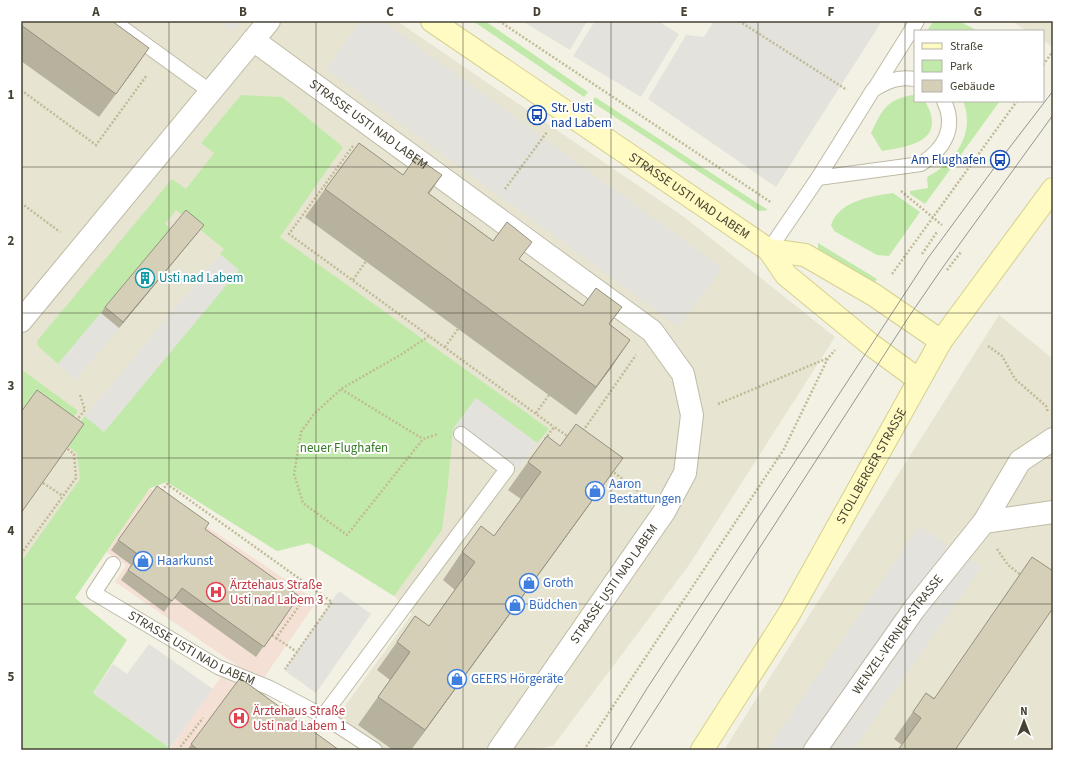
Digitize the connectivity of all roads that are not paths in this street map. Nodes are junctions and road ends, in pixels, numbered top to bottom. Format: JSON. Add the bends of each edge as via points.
{"nodes":[{"id":1,"x":113,"y":21,"type":"edge"},
{"id":2,"x":269,"y":21,"type":"edge"},
{"id":3,"x":432,"y":21,"type":"edge"},
{"id":4,"x":917,"y":21,"type":"edge"},
{"id":5,"x":253,"y":40,"type":"junction"},
{"id":6,"x":914,"y":79,"type":"edge"},
{"id":7,"x":873,"y":90,"type":"junction"},
{"id":8,"x":211,"y":92,"type":"junction"},
{"id":9,"x":944,"y":102,"type":"edge"},
{"id":10,"x":818,"y":178,"type":"junction"},
{"id":11,"x":1053,"y":189,"type":"edge"},
{"id":12,"x":769,"y":250,"type":"junction"},
{"id":13,"x":21,"y":321,"type":"edge"},
{"id":14,"x":941,"y":341,"type":"junction"},
{"id":15,"x":919,"y":380,"type":"junction"},
{"id":16,"x":1051,"y":429,"type":"edge"},
{"id":17,"x":461,"y":434,"type":"road end"},
{"id":18,"x":1053,"y":512,"type":"edge"},
{"id":19,"x":984,"y":522,"type":"junction"},
{"id":20,"x":113,"y":564,"type":"dead end"},
{"id":21,"x":322,"y":716,"type":"junction"},
{"id":22,"x":375,"y":750,"type":"edge"},
{"id":23,"x":499,"y":750,"type":"edge"},
{"id":24,"x":702,"y":750,"type":"edge"},
{"id":25,"x":815,"y":750,"type":"edge"}],
"edges":[{"from":1,"to":8,"type":"lane"},
{"from":2,"to":5,"type":"street"},
{"from":3,"to":12,"type":"main road","name":"STRASSE USTI NAD LABEM"},
{"from":4,"to":7,"type":"lane"},
{"from":5,"to":8,"type":"street"},
{"from":5,"to":23,"type":"street","name":"STRASSE USTI NAD LABEM","via":[[652,331],[683,374],[692,415],[685,473],[664,512]]},
{"from":6,"to":7,"type":"lane","via":[[898,78],[884,82]]},
{"from":7,"to":10,"type":"lane"},
{"from":8,"to":13,"type":"street"},
{"from":9,"to":10,"type":"lane","via":[[949,118],[948,134],[935,155],[921,164]]},
{"from":10,"to":12,"type":"lane"},
{"from":11,"to":14,"type":"main road","name":"STOLLBERGER STRASSE"},
{"from":12,"to":14,"type":"main road","name":"STRASSE USTI NAD LABEM","via":[[805,255],[874,295]]},
{"from":12,"to":15,"type":"main road","name":"STRASSE USTI NAD LABEM","via":[[786,275],[870,344]]},
{"from":14,"to":15,"type":"main road","name":"STOLLBERGER STRASSE"},
{"from":15,"to":24,"type":"main road","name":"STOLLBERGER STRASSE","via":[[789,614]]},
{"from":16,"to":19,"type":"street","name":"WENZEL-VERNER-STRASSE","via":[[1020,461]]},
{"from":17,"to":21,"type":"lane","via":[[506,469]]},
{"from":18,"to":19,"type":"street"},
{"from":19,"to":25,"type":"street","name":"WENZEL-VERNER-STRASSE","via":[[915,608]]},
{"from":20,"to":21,"type":"lane","name":"STRASSE USTI NAD LABEM","via":[[94,593],[218,667],[270,688]]},
{"from":21,"to":22,"type":"lane","name":"STRASSE USTI NAD LABEM"}]}
